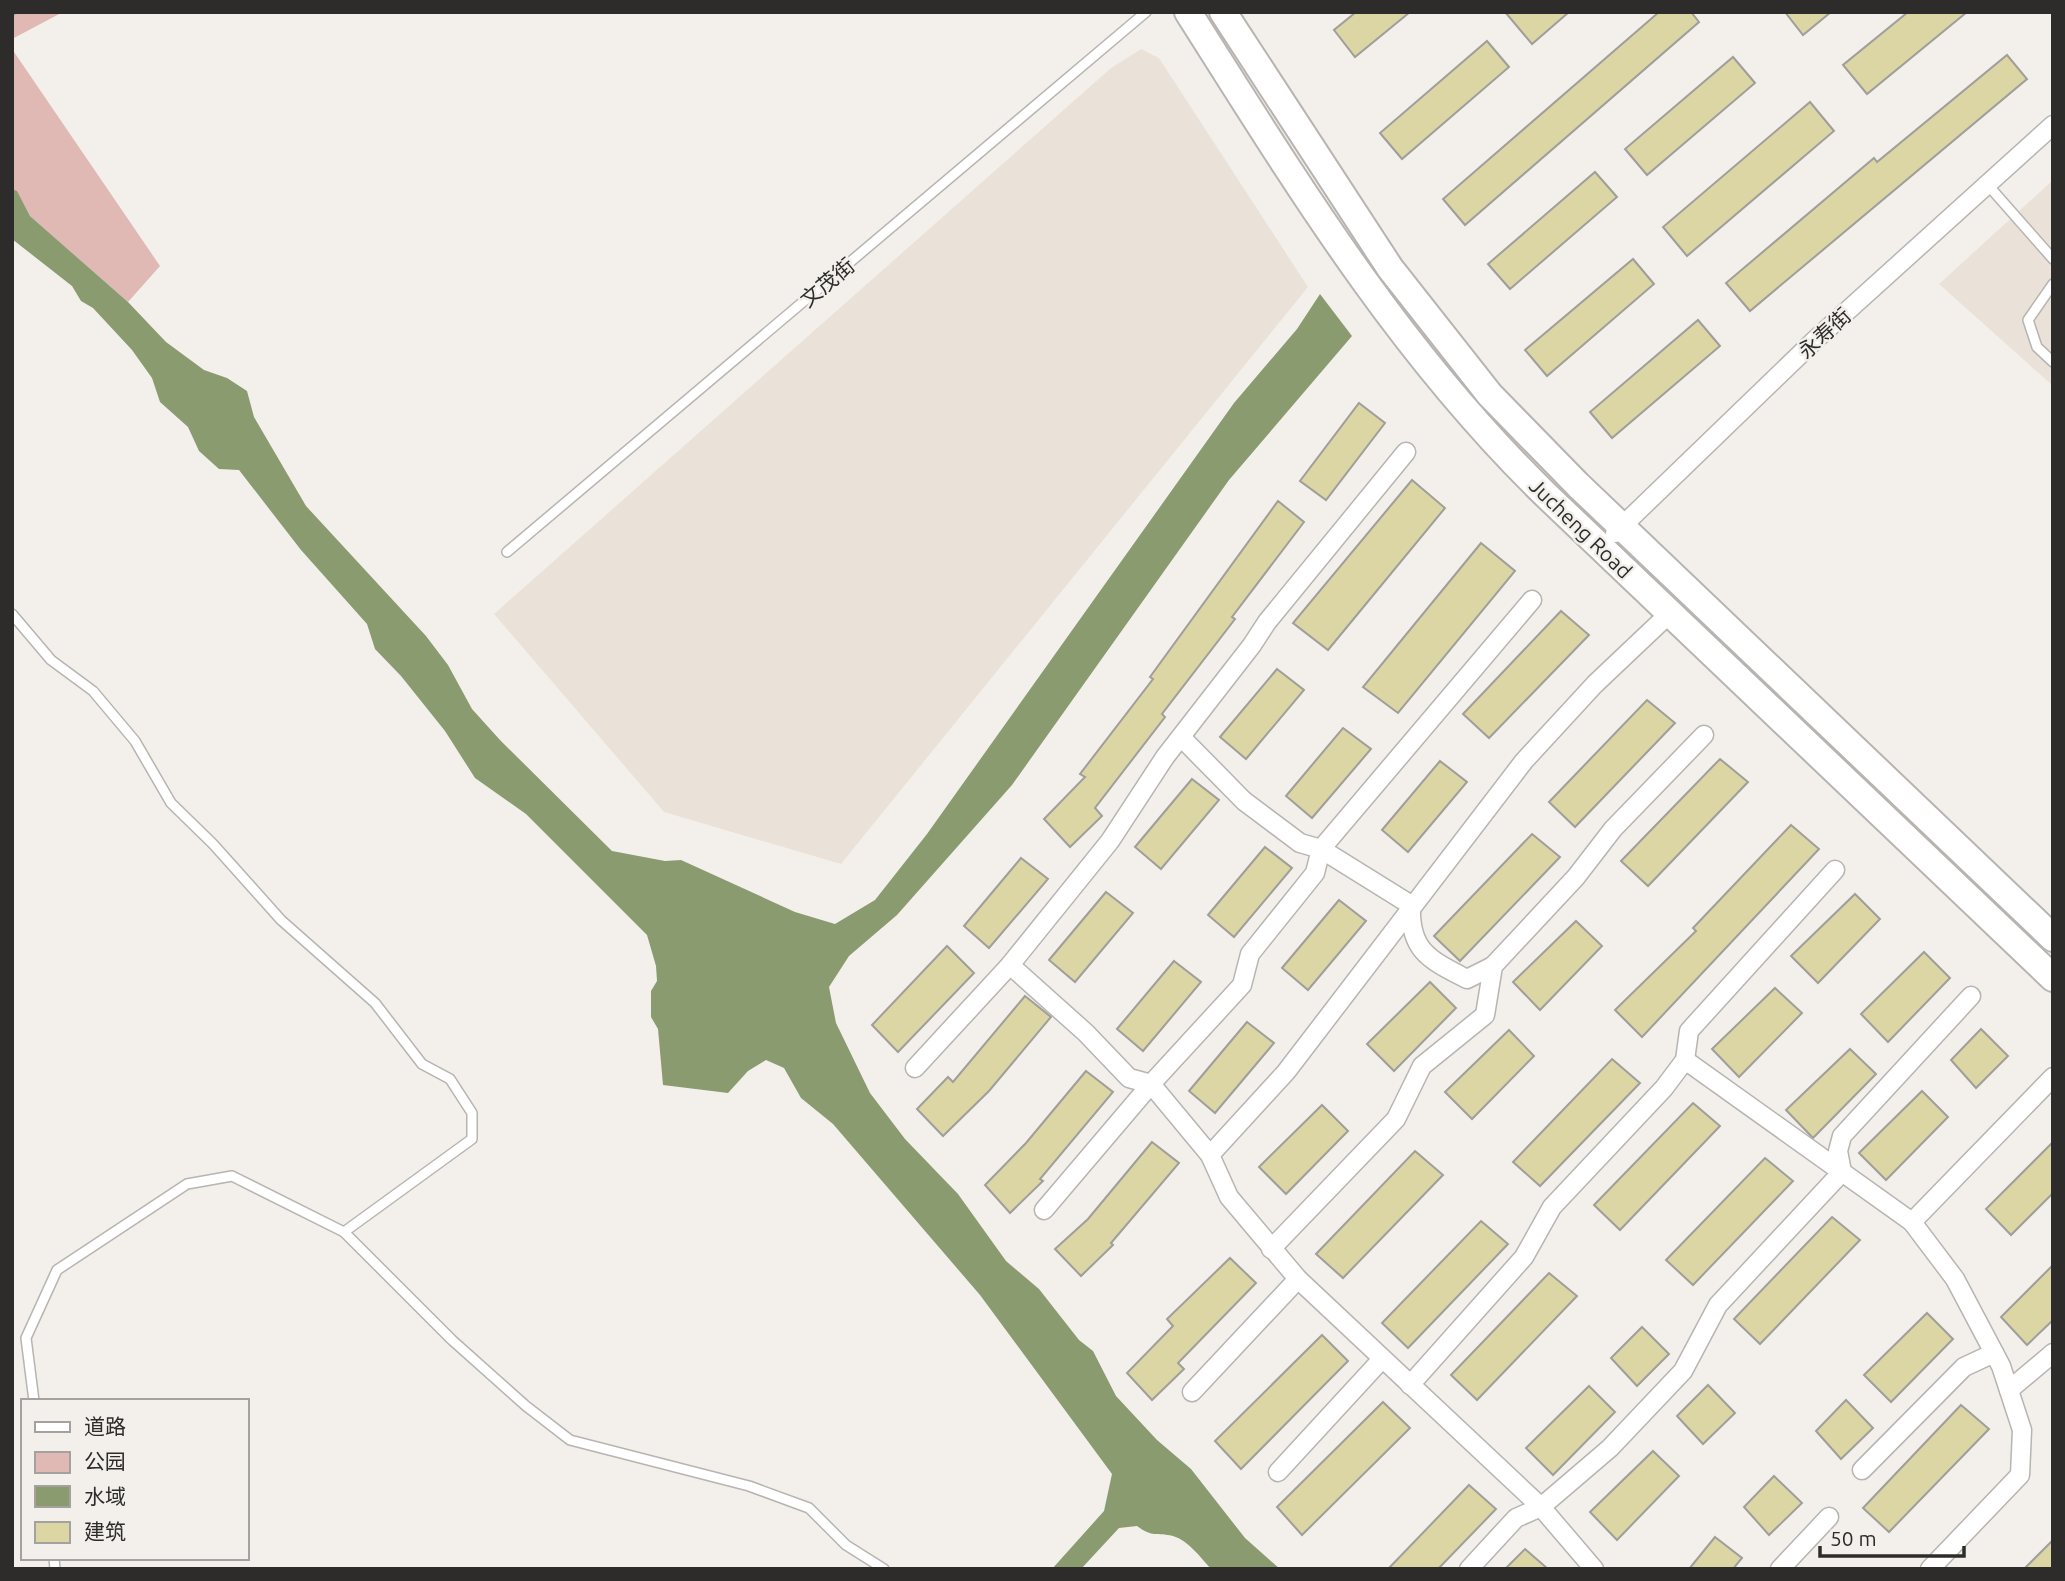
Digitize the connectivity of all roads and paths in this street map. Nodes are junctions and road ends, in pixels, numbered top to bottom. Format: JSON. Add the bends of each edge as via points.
{"nodes":[{"id":1,"x":1146,"y":12,"type":"edge"},
{"id":2,"x":1188,"y":12,"type":"edge"},
{"id":3,"x":1223,"y":12,"type":"edge"},
{"id":4,"x":2053,"y":125,"type":"edge"},
{"id":5,"x":1987,"y":184,"type":"junction"},
{"id":6,"x":2053,"y":259,"type":"edge"},
{"id":7,"x":2053,"y":284,"type":"edge"},
{"id":8,"x":2053,"y":362,"type":"edge"},
{"id":9,"x":1406,"y":452,"type":"dead end"},
{"id":10,"x":1622,"y":526,"type":"junction"},
{"id":11,"x":1602,"y":548,"type":"junction"},
{"id":12,"x":507,"y":552,"type":"dead end"},
{"id":13,"x":1532,"y":600,"type":"dead end"},
{"id":14,"x":1670,"y":613,"type":"junction"},
{"id":15,"x":12,"y":614,"type":"edge"},
{"id":16,"x":1704,"y":735,"type":"dead end"},
{"id":17,"x":1181,"y":737,"type":"junction"},
{"id":18,"x":1321,"y":849,"type":"junction"},
{"id":19,"x":1835,"y":870,"type":"dead end"},
{"id":20,"x":1411,"y":905,"type":"junction"},
{"id":21,"x":2053,"y":938,"type":"edge"},
{"id":22,"x":1010,"y":965,"type":"junction"},
{"id":23,"x":1493,"y":966,"type":"junction"},
{"id":24,"x":2053,"y":978,"type":"edge"},
{"id":25,"x":1971,"y":996,"type":"dead end"},
{"id":26,"x":1685,"y":1060,"type":"junction"},
{"id":27,"x":915,"y":1068,"type":"dead end"},
{"id":28,"x":2053,"y":1077,"type":"edge"},
{"id":29,"x":1151,"y":1084,"type":"junction"},
{"id":30,"x":1210,"y":1154,"type":"junction"},
{"id":31,"x":1842,"y":1172,"type":"junction"},
{"id":32,"x":1044,"y":1210,"type":"dead end"},
{"id":33,"x":1912,"y":1222,"type":"junction"},
{"id":34,"x":344,"y":1232,"type":"junction"},
{"id":35,"x":1271,"y":1249,"type":"junction"},
{"id":36,"x":1298,"y":1279,"type":"junction"},
{"id":37,"x":1994,"y":1353,"type":"junction"},
{"id":38,"x":2053,"y":1353,"type":"edge"},
{"id":39,"x":1382,"y":1359,"type":"junction"},
{"id":40,"x":1410,"y":1385,"type":"junction"},
{"id":41,"x":2009,"y":1390,"type":"junction"},
{"id":42,"x":1192,"y":1392,"type":"dead end"},
{"id":43,"x":34,"y":1399,"type":"edge"},
{"id":44,"x":1862,"y":1470,"type":"dead end"},
{"id":45,"x":1278,"y":1472,"type":"dead end"},
{"id":46,"x":1541,"y":1507,"type":"junction"},
{"id":47,"x":1829,"y":1517,"type":"dead end"},
{"id":48,"x":884,"y":1569,"type":"edge"},
{"id":49,"x":1469,"y":1569,"type":"edge"},
{"id":50,"x":1594,"y":1569,"type":"edge"},
{"id":51,"x":1780,"y":1569,"type":"edge"},
{"id":52,"x":1930,"y":1569,"type":"edge"}],
"edges":[{"from":1,"to":12,"type":"lane","name":"文茂街"},
{"from":2,"to":11,"type":"street","name":"Jucheng Road","via":[[1318,217],[1418,356],[1495,443]]},
{"from":3,"to":10,"type":"street","name":"Jucheng Road","via":[[1415,303],[1490,395]]},
{"from":4,"to":5,"type":"street","name":"永寿街"},
{"from":5,"to":6,"type":"lane"},
{"from":5,"to":10,"type":"street","name":"永寿街","via":[[1815,340]]},
{"from":7,"to":8,"type":"lane","via":[[2028,320],[2037,347]]},
{"from":9,"to":17,"type":"street","via":[[1267,622]]},
{"from":10,"to":11,"type":"street","name":"永寿街"},
{"from":10,"to":21,"type":"street","name":"Jucheng Road"},
{"from":11,"to":14,"type":"street","name":"Jucheng Road"},
{"from":13,"to":18,"type":"street"},
{"from":14,"to":20,"type":"street","via":[[1595,684],[1524,761]]},
{"from":14,"to":24,"type":"street","name":"Jucheng Road"},
{"from":15,"to":34,"type":"lane","via":[[51,660],[93,691],[135,741],[171,803],[281,920],[375,1003],[422,1064],[450,1079],[472,1113],[472,1139]]},
{"from":16,"to":23,"type":"street","via":[[1613,828],[1576,877]]},
{"from":17,"to":18,"type":"street","via":[[1244,801],[1300,843]]},
{"from":17,"to":22,"type":"street","via":[[1110,841]]},
{"from":18,"to":20,"type":"street"},
{"from":18,"to":29,"type":"street","via":[[1315,873],[1250,954],[1242,985]]},
{"from":19,"to":26,"type":"street","via":[[1689,1031]]},
{"from":20,"to":23,"type":"street","via":[[1410,930],[1431,960],[1467,979]]},
{"from":20,"to":30,"type":"street","via":[[1286,1072]]},
{"from":22,"to":27,"type":"street"},
{"from":22,"to":29,"type":"street","via":[[1129,1078]]},
{"from":23,"to":35,"type":"street","via":[[1485,1016],[1422,1066],[1396,1119]]},
{"from":25,"to":31,"type":"street","via":[[1842,1136],[1838,1151]]},
{"from":26,"to":31,"type":"street"},
{"from":26,"to":40,"type":"street","via":[[1552,1207],[1524,1256]]},
{"from":28,"to":33,"type":"street"},
{"from":29,"to":30,"type":"street"},
{"from":29,"to":32,"type":"street"},
{"from":30,"to":35,"type":"street","via":[[1229,1196]]},
{"from":31,"to":33,"type":"street"},
{"from":31,"to":46,"type":"street","via":[[1718,1305],[1683,1371],[1610,1448]]},
{"from":33,"to":37,"type":"street","via":[[1955,1279]]},
{"from":34,"to":43,"type":"lane","via":[[232,1176],[187,1184],[57,1270],[26,1338]]},
{"from":34,"to":48,"type":"lane","via":[[452,1340],[570,1440],[749,1486],[809,1508],[846,1545]]},
{"from":35,"to":36,"type":"street"},
{"from":36,"to":39,"type":"street"},
{"from":36,"to":42,"type":"street"},
{"from":37,"to":41,"type":"street"},
{"from":37,"to":44,"type":"street","via":[[1964,1367]]},
{"from":38,"to":41,"type":"street"},
{"from":39,"to":40,"type":"street"},
{"from":39,"to":45,"type":"street"},
{"from":40,"to":46,"type":"street"},
{"from":41,"to":52,"type":"street","via":[[2022,1430],[2020,1475]]},
{"from":46,"to":49,"type":"street","via":[[1516,1518]]},
{"from":46,"to":50,"type":"street"},
{"from":47,"to":51,"type":"street"}]}
